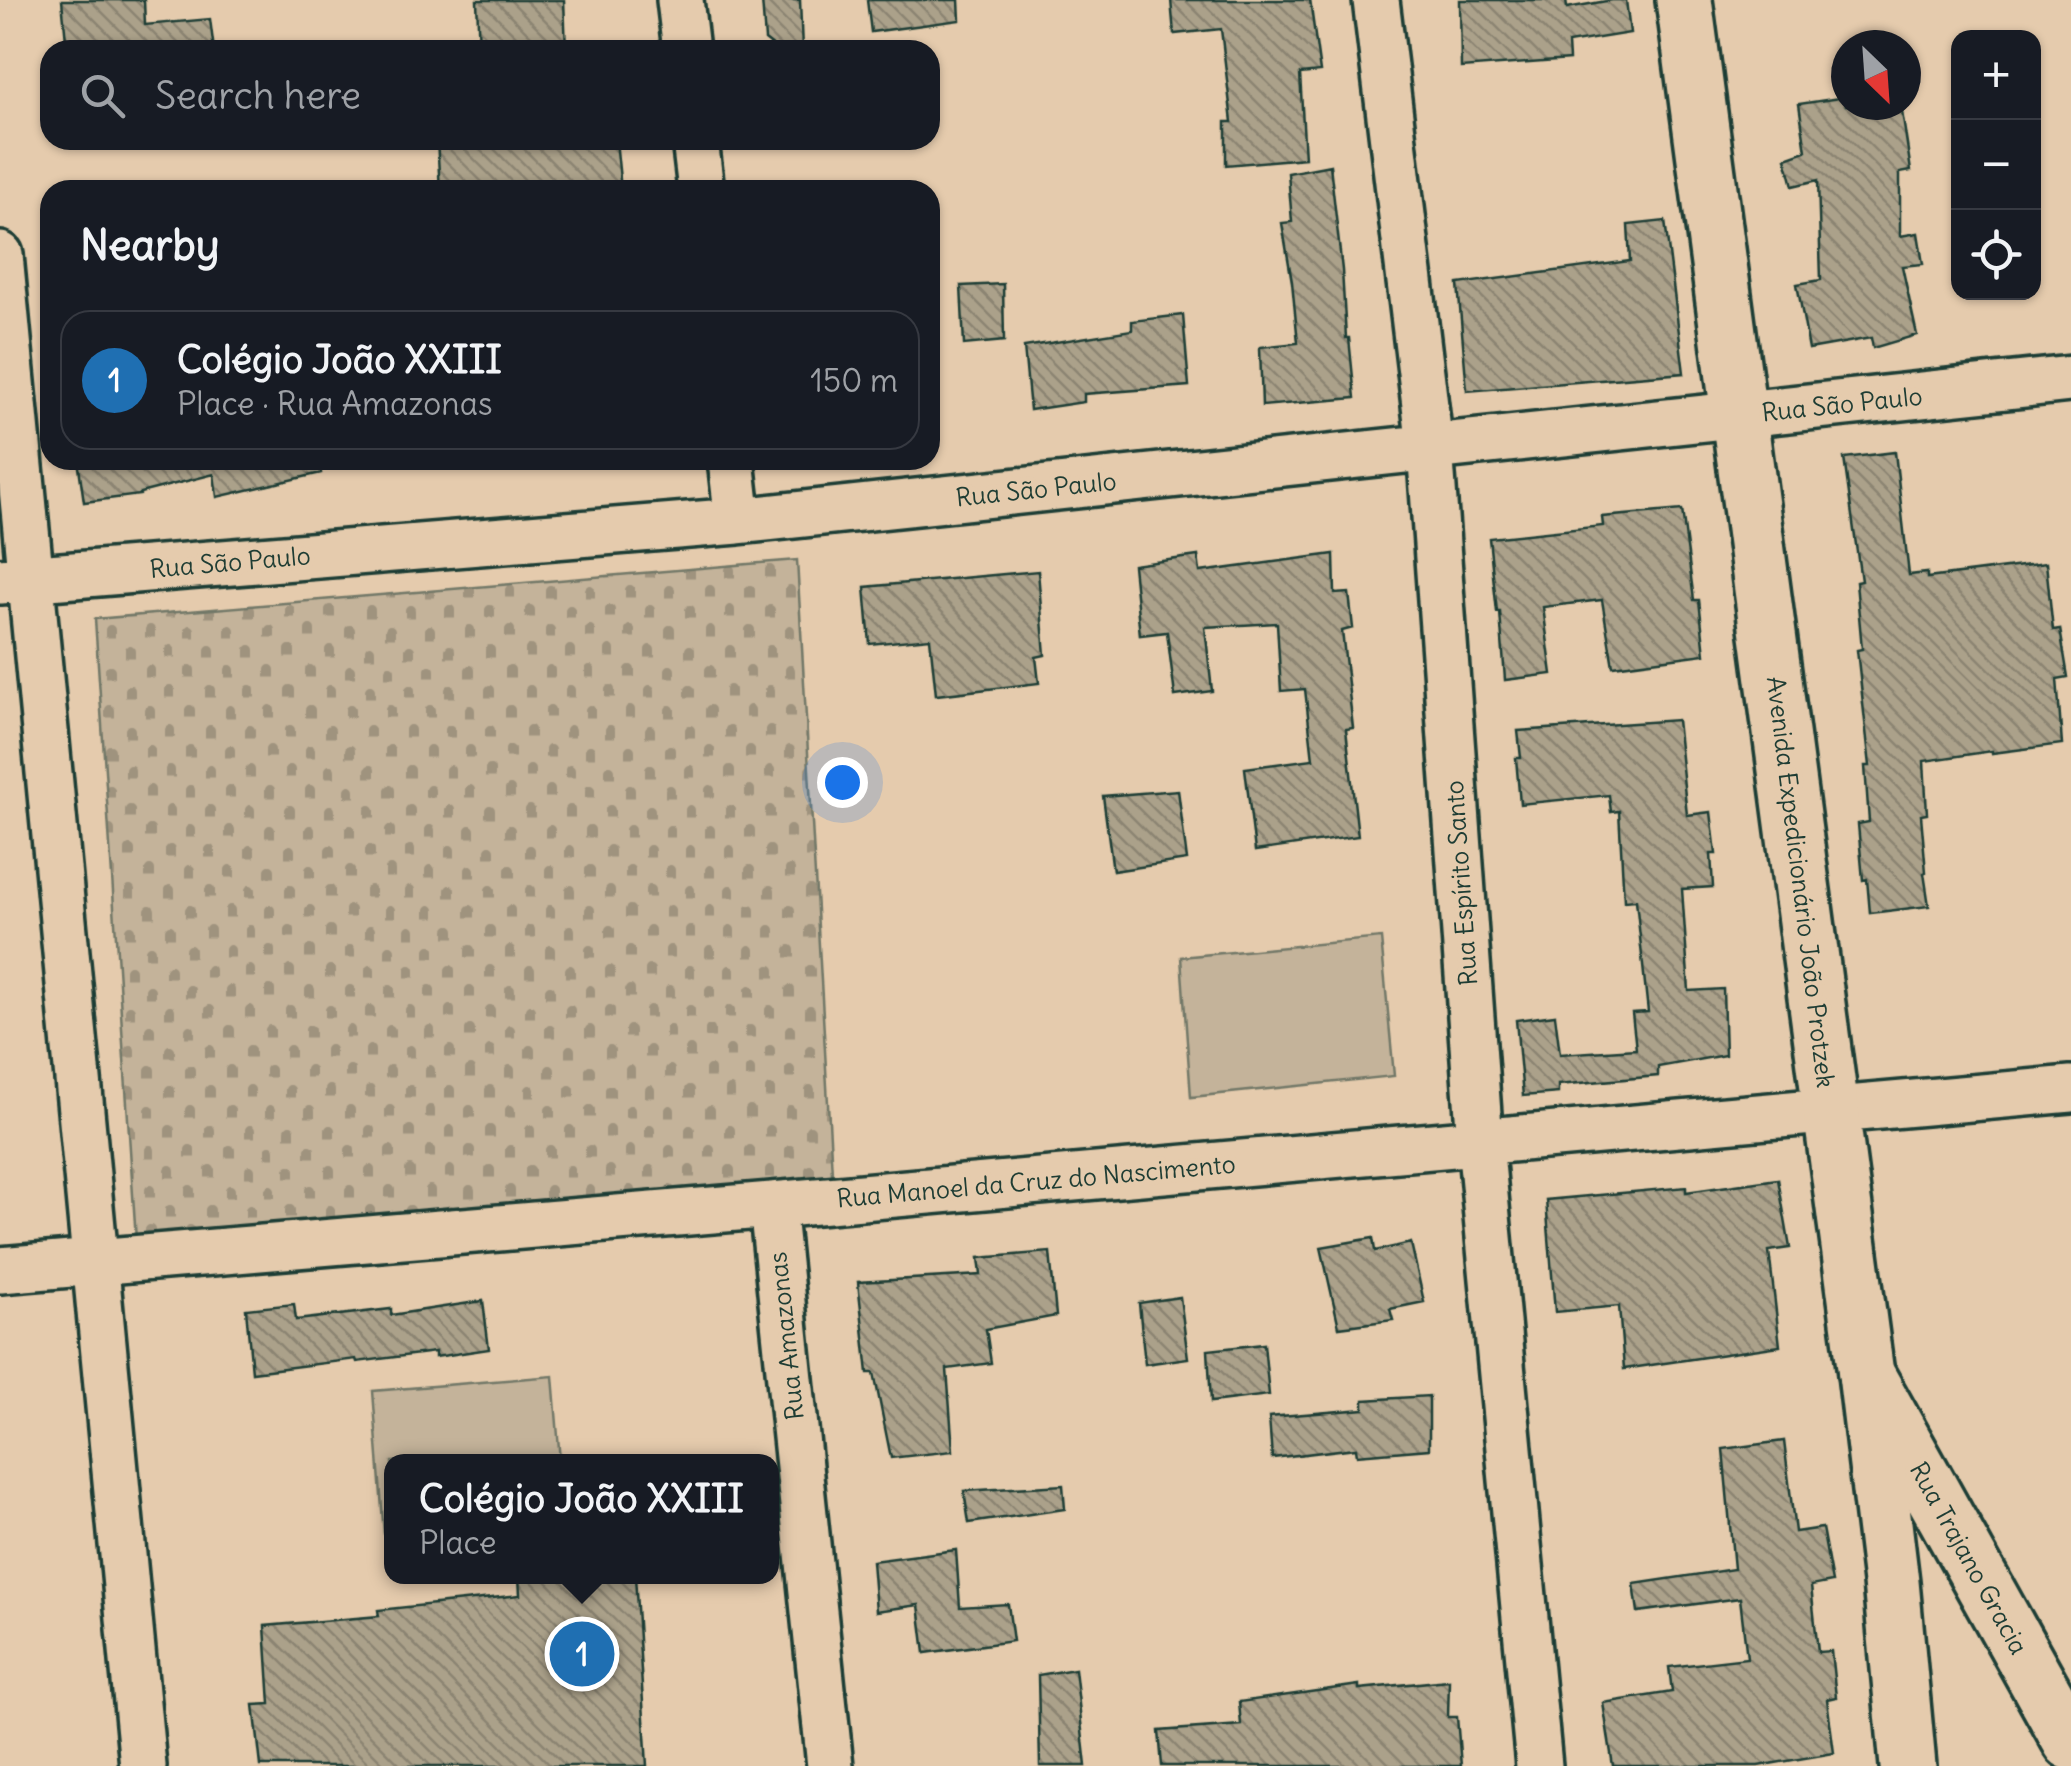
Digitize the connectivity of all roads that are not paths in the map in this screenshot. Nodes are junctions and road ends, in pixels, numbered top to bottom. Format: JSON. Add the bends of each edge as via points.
{"nodes":[{"id":1,"x":680,"y":0,"type":"edge"},
{"id":2,"x":1376,"y":0,"type":"edge"},
{"id":3,"x":1684,"y":0,"type":"edge"},
{"id":4,"x":685,"y":40,"type":"edge"},
{"id":5,"x":697,"y":150,"type":"edge"},
{"id":6,"x":700,"y":180,"type":"edge"},
{"id":7,"x":0,"y":256,"type":"edge"},
{"id":8,"x":2071,"y":379,"type":"edge"},
{"id":9,"x":1740,"y":414,"type":"junction"},
{"id":10,"x":1430,"y":447,"type":"junction"},
{"id":11,"x":732,"y":470,"type":"edge"},
{"id":12,"x":738,"y":521,"type":"junction"},
{"id":13,"x":16,"y":580,"type":"edge"},
{"id":14,"x":2071,"y":1089,"type":"edge"},
{"id":15,"x":1831,"y":1110,"type":"junction"},
{"id":16,"x":1480,"y":1142,"type":"junction"},
{"id":17,"x":772,"y":1205,"type":"junction"},
{"id":18,"x":96,"y":1263,"type":"junction"},
{"id":19,"x":0,"y":1270,"type":"edge"},
{"id":20,"x":1866,"y":1374,"type":"junction"},
{"id":21,"x":2071,"y":1742,"type":"edge"},
{"id":22,"x":143,"y":1766,"type":"edge"},
{"id":23,"x":830,"y":1766,"type":"edge"},
{"id":24,"x":1539,"y":1766,"type":"edge"},
{"id":25,"x":1908,"y":1766,"type":"edge"}],
"edges":[{"from":1,"to":4,"type":"street"},
{"from":2,"to":10,"type":"street","name":"Rua Espírito Santo"},
{"from":3,"to":9,"type":"main road","name":"Avenida Expedicionário João Protzek"},
{"from":5,"to":6,"type":"street"},
{"from":7,"to":13,"type":"street"},
{"from":8,"to":9,"type":"street","name":"Rua São Paulo"},
{"from":9,"to":10,"type":"street","name":"Rua São Paulo"},
{"from":9,"to":15,"type":"main road","name":"Avenida Expedicionário João Protzek"},
{"from":10,"to":12,"type":"street","name":"Rua São Paulo"},
{"from":10,"to":16,"type":"street","name":"Rua Espírito Santo"},
{"from":11,"to":12,"type":"street"},
{"from":12,"to":13,"type":"street","name":"Rua São Paulo"},
{"from":13,"to":18,"type":"street"},
{"from":14,"to":15,"type":"street","name":"Rua Manoel da Cruz do Nascimento"},
{"from":15,"to":16,"type":"street","name":"Rua Manoel da Cruz do Nascimento"},
{"from":15,"to":20,"type":"main road","name":"Avenida Expedicionário João Protzek"},
{"from":16,"to":17,"type":"street","name":"Rua Manoel da Cruz do Nascimento"},
{"from":16,"to":24,"type":"street","name":"Rua Espírito Santo"},
{"from":17,"to":18,"type":"street","name":"Rua Manoel da Cruz do Nascimento"},
{"from":17,"to":23,"type":"street","name":"Rua Amazonas"},
{"from":18,"to":19,"type":"street","name":"Rua Manoel da Cruz do Nascimento"},
{"from":18,"to":22,"type":"street"},
{"from":20,"to":21,"type":"main road","name":"Rua Trajano Gracia"},
{"from":20,"to":25,"type":"main road","name":"Avenida Expedicionário João Protzek"}]}
